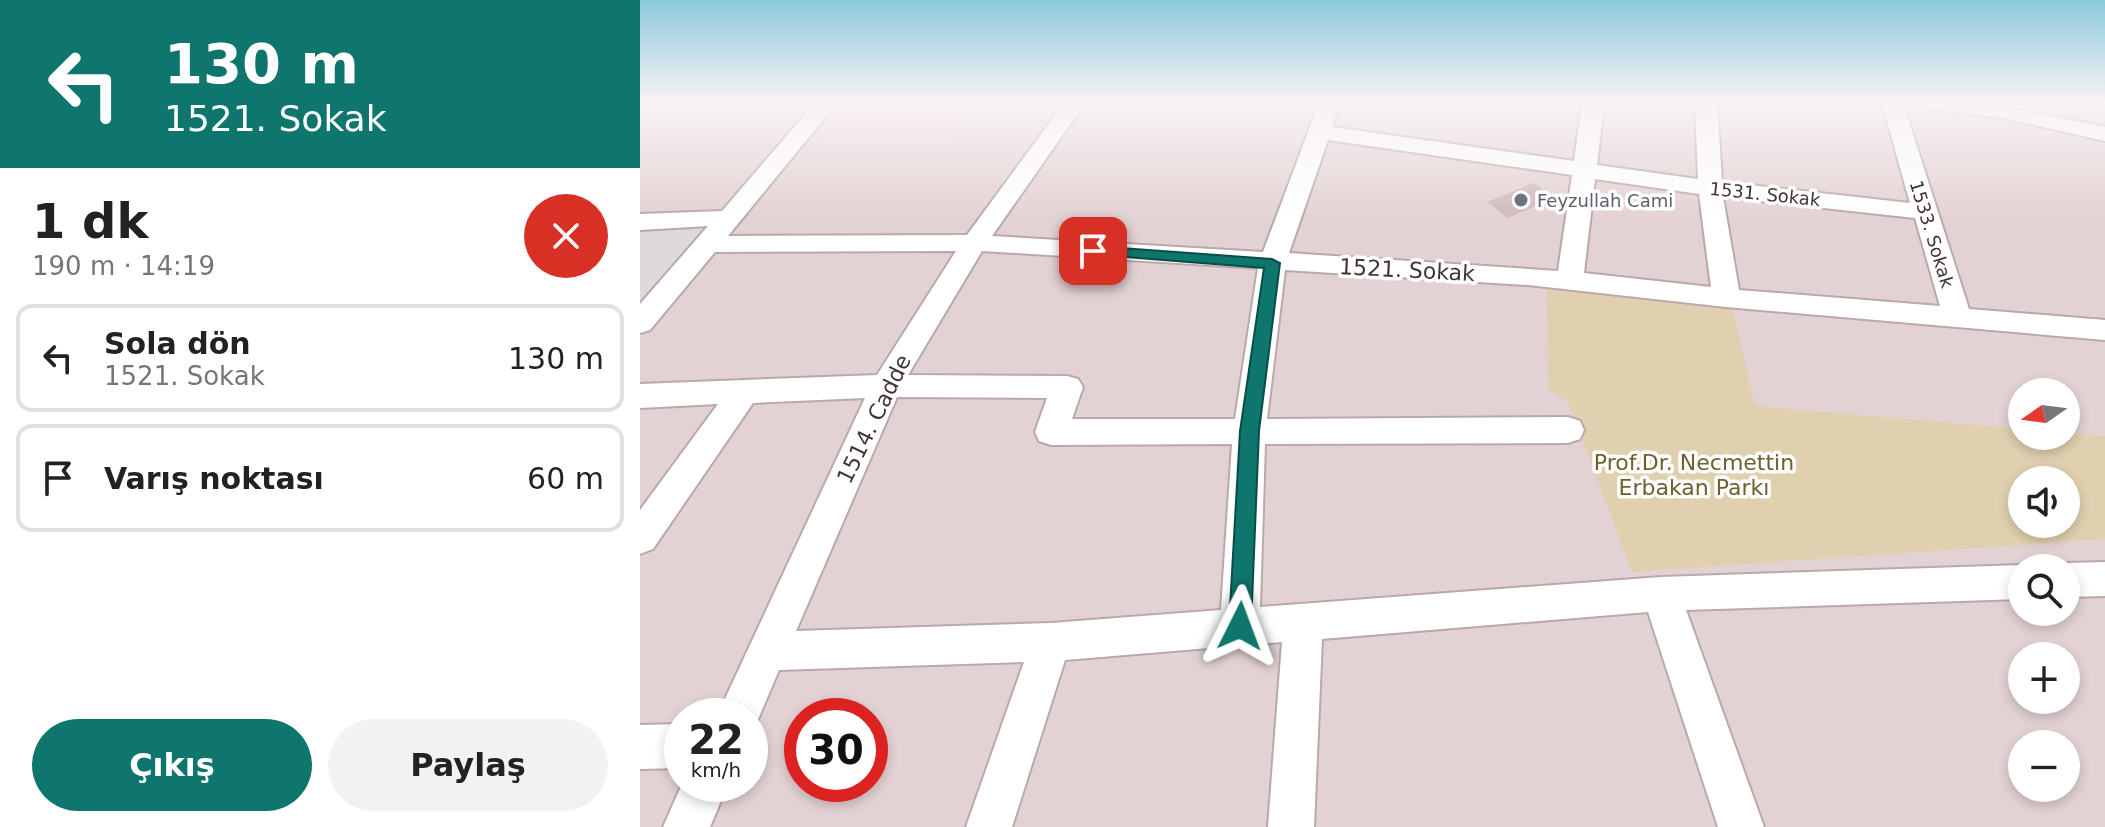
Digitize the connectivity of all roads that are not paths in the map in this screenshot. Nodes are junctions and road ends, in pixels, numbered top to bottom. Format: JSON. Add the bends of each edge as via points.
{"nodes":[{"id":1,"x":794,"y":142,"type":"edge"},
{"id":2,"x":1047,"y":142,"type":"edge"},
{"id":3,"x":1316,"y":142,"type":"edge"},
{"id":4,"x":1387,"y":142,"type":"edge"},
{"id":5,"x":1588,"y":142,"type":"edge"},
{"id":6,"x":1708,"y":142,"type":"edge"},
{"id":7,"x":1904,"y":142,"type":"edge"},
{"id":8,"x":1584,"y":170,"type":"junction"},
{"id":9,"x":1710,"y":188,"type":"junction"},
{"id":10,"x":1926,"y":212,"type":"junction"},
{"id":11,"x":728,"y":218,"type":"junction"},
{"id":12,"x":640,"y":222,"type":"edge"},
{"id":13,"x":974,"y":243,"type":"junction"},
{"id":14,"x":707,"y":244,"type":"junction"},
{"id":15,"x":1272,"y":263,"type":"junction"},
{"id":16,"x":1570,"y":280,"type":"junction"},
{"id":17,"x":1726,"y":298,"type":"junction"},
{"id":18,"x":1958,"y":318,"type":"junction"},
{"id":19,"x":640,"y":323,"type":"edge"},
{"id":20,"x":2105,"y":330,"type":"edge"},
{"id":21,"x":886,"y":386,"type":"junction"},
{"id":22,"x":744,"y":392,"type":"junction"},
{"id":23,"x":640,"y":396,"type":"edge"},
{"id":24,"x":1568,"y":430,"type":"dead end"},
{"id":25,"x":1249,"y":431,"type":"junction"},
{"id":26,"x":640,"y":538,"type":"edge"},
{"id":27,"x":2105,"y":579,"type":"edge"},
{"id":28,"x":2080,"y":580,"type":"edge"},
{"id":29,"x":2008,"y":582,"type":"edge"},
{"id":30,"x":1661,"y":594,"type":"junction"},
{"id":31,"x":1303,"y":622,"type":"junction"},
{"id":32,"x":1240,"y":626,"type":"junction"},
{"id":33,"x":1051,"y":642,"type":"junction"},
{"id":34,"x":767,"y":651,"type":"junction"},
{"id":35,"x":746,"y":698,"type":"edge"},
{"id":36,"x":664,"y":746,"type":"edge"},
{"id":37,"x":640,"y":747,"type":"edge"},
{"id":38,"x":698,"y":802,"type":"edge"},
{"id":39,"x":686,"y":827,"type":"edge"},
{"id":40,"x":989,"y":827,"type":"edge"},
{"id":41,"x":1291,"y":827,"type":"edge"},
{"id":42,"x":1741,"y":827,"type":"edge"}],
"edges":[{"from":1,"to":11,"type":"street"},
{"from":2,"to":13,"type":"street","name":"1514. Cadde"},
{"from":3,"to":15,"type":"street"},
{"from":4,"to":8,"type":"street","name":"1531. Sokak"},
{"from":5,"to":8,"type":"street"},
{"from":6,"to":9,"type":"street"},
{"from":7,"to":10,"type":"street","name":"1533. Sokak"},
{"from":8,"to":9,"type":"street","name":"1531. Sokak"},
{"from":8,"to":16,"type":"street"},
{"from":9,"to":10,"type":"street","name":"1531. Sokak"},
{"from":9,"to":17,"type":"street"},
{"from":10,"to":18,"type":"street","name":"1533. Sokak"},
{"from":11,"to":12,"type":"street"},
{"from":11,"to":14,"type":"street"},
{"from":13,"to":14,"type":"street","name":"1521. Sokak"},
{"from":13,"to":15,"type":"street","name":"1521. Sokak"},
{"from":13,"to":21,"type":"street","name":"1514. Cadde"},
{"from":14,"to":19,"type":"street"},
{"from":15,"to":16,"type":"street","name":"1521. Sokak"},
{"from":15,"to":25,"type":"street"},
{"from":16,"to":17,"type":"street","name":"1521. Sokak"},
{"from":17,"to":18,"type":"street","name":"1521. Sokak"},
{"from":18,"to":20,"type":"street","name":"1521. Sokak"},
{"from":21,"to":22,"type":"street"},
{"from":21,"to":25,"type":"street","via":[[1067,387],[1051,432]]},
{"from":21,"to":34,"type":"street","name":"1514. Cadde"},
{"from":22,"to":23,"type":"street"},
{"from":22,"to":26,"type":"street"},
{"from":24,"to":25,"type":"street"},
{"from":25,"to":32,"type":"street"},
{"from":27,"to":28,"type":"street"},
{"from":29,"to":30,"type":"street"},
{"from":30,"to":31,"type":"street"},
{"from":30,"to":42,"type":"street"},
{"from":31,"to":32,"type":"street"},
{"from":31,"to":41,"type":"street"},
{"from":32,"to":33,"type":"street"},
{"from":33,"to":34,"type":"street"},
{"from":33,"to":40,"type":"street"},
{"from":34,"to":35,"type":"street","name":"1514. Cadde"},
{"from":36,"to":37,"type":"street"},
{"from":38,"to":39,"type":"street"}]}
